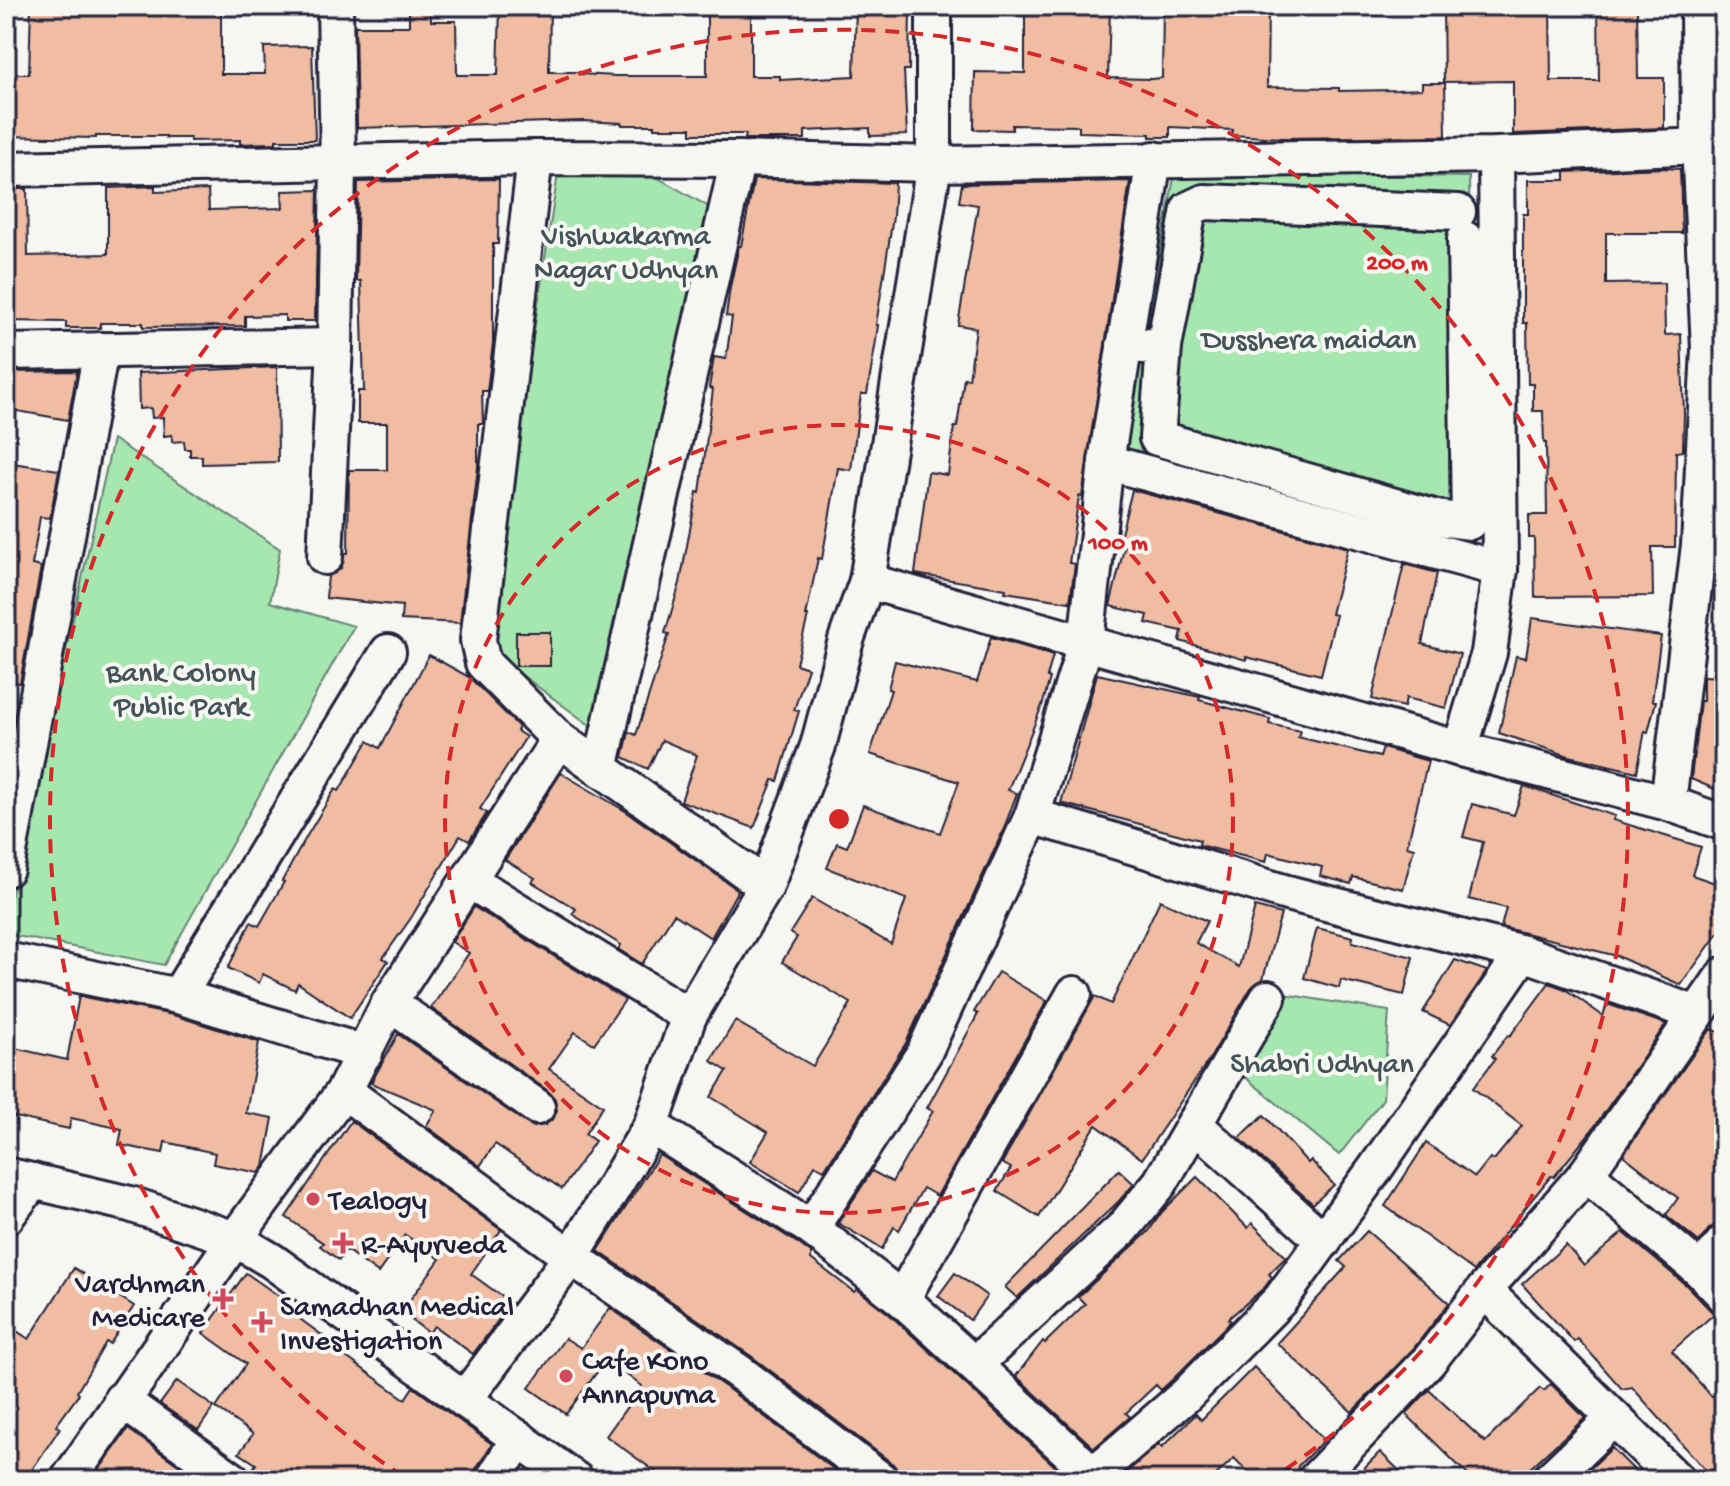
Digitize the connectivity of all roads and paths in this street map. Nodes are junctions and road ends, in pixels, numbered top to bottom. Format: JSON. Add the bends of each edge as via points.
{"nodes":[{"id":1,"x":335,"y":6,"type":"edge"},
{"id":2,"x":934,"y":6,"type":"edge"},
{"id":3,"x":1698,"y":6,"type":"edge"},
{"id":4,"x":1711,"y":145,"type":"edge"},
{"id":5,"x":1496,"y":155,"type":"junction"},
{"id":6,"x":535,"y":158,"type":"junction"},
{"id":7,"x":738,"y":159,"type":"junction"},
{"id":8,"x":1154,"y":159,"type":"junction"},
{"id":9,"x":338,"y":163,"type":"junction"},
{"id":10,"x":934,"y":164,"type":"junction"},
{"id":11,"x":6,"y":169,"type":"edge"},
{"id":12,"x":1124,"y":345,"type":"junction"},
{"id":13,"x":335,"y":346,"type":"junction"},
{"id":14,"x":1164,"y":347,"type":"junction"},
{"id":15,"x":101,"y":350,"type":"junction"},
{"id":16,"x":6,"y":352,"type":"edge"},
{"id":17,"x":1106,"y":462,"type":"junction"},
{"id":18,"x":325,"y":557,"type":"dead end"},
{"id":19,"x":1500,"y":569,"type":"junction"},
{"id":20,"x":867,"y":581,"type":"junction"},
{"id":21,"x":1086,"y":642,"type":"junction"},
{"id":22,"x":388,"y":652,"type":"dead end"},
{"id":23,"x":559,"y":739,"type":"junction"},
{"id":24,"x":1460,"y":749,"type":"junction"},
{"id":25,"x":600,"y":769,"type":"junction"},
{"id":26,"x":1668,"y":803,"type":"junction"},
{"id":27,"x":1032,"y":816,"type":"junction"},
{"id":28,"x":1724,"y":823,"type":"edge"},
{"id":29,"x":6,"y":869,"type":"edge"},
{"id":30,"x":470,"y":881,"type":"junction"},
{"id":31,"x":766,"y":886,"type":"junction"},
{"id":32,"x":1523,"y":953,"type":"junction"},
{"id":33,"x":6,"y":960,"type":"edge"},
{"id":34,"x":1724,"y":975,"type":"edge"},
{"id":35,"x":1074,"y":994,"type":"dead end"},
{"id":36,"x":178,"y":996,"type":"junction"},
{"id":37,"x":1268,"y":998,"type":"dead end"},
{"id":38,"x":389,"y":1003,"type":"junction"},
{"id":39,"x":1697,"y":1014,"type":"junction"},
{"id":40,"x":689,"y":1016,"type":"junction"},
{"id":41,"x":365,"y":1053,"type":"junction"},
{"id":42,"x":344,"y":1091,"type":"junction"},
{"id":43,"x":537,"y":1107,"type":"dead end"},
{"id":44,"x":1194,"y":1124,"type":"junction"},
{"id":45,"x":651,"y":1126,"type":"junction"},
{"id":46,"x":1586,"y":1174,"type":"junction"},
{"id":47,"x":19,"y":1178,"type":"edge"},
{"id":48,"x":6,"y":1217,"type":"edge"},
{"id":49,"x":811,"y":1228,"type":"junction"},
{"id":50,"x":235,"y":1239,"type":"junction"},
{"id":51,"x":1324,"y":1241,"type":"junction"},
{"id":52,"x":1724,"y":1242,"type":"edge"},
{"id":53,"x":571,"y":1257,"type":"junction"},
{"id":54,"x":1713,"y":1283,"type":"edge"},
{"id":55,"x":1484,"y":1290,"type":"junction"},
{"id":56,"x":902,"y":1299,"type":"junction"},
{"id":57,"x":975,"y":1364,"type":"junction"},
{"id":58,"x":121,"y":1400,"type":"junction"},
{"id":59,"x":464,"y":1400,"type":"junction"},
{"id":60,"x":1614,"y":1418,"type":"junction"},
{"id":61,"x":519,"y":1438,"type":"junction"},
{"id":62,"x":1090,"y":1477,"type":"edge"},
{"id":63,"x":68,"y":1480,"type":"edge"},
{"id":64,"x":233,"y":1480,"type":"edge"},
{"id":65,"x":493,"y":1480,"type":"edge"},
{"id":66,"x":576,"y":1480,"type":"edge"},
{"id":67,"x":881,"y":1480,"type":"edge"},
{"id":68,"x":1315,"y":1480,"type":"edge"},
{"id":69,"x":1549,"y":1480,"type":"edge"},
{"id":70,"x":1677,"y":1480,"type":"edge"}],
"edges":[{"from":1,"to":9,"type":"street"},
{"from":2,"to":10,"type":"street"},
{"from":3,"to":4,"type":"street"},
{"from":4,"to":5,"type":"street"},
{"from":4,"to":26,"type":"street","via":[[1709,349],[1699,545]]},
{"from":5,"to":8,"type":"street"},
{"from":5,"to":19,"type":"street"},
{"from":6,"to":7,"type":"street"},
{"from":6,"to":9,"type":"street"},
{"from":6,"to":23,"type":"street","via":[[478,640],[483,663]]},
{"from":7,"to":10,"type":"street"},
{"from":7,"to":25,"type":"street"},
{"from":8,"to":10,"type":"street"},
{"from":8,"to":12,"type":"street"},
{"from":9,"to":11,"type":"street"},
{"from":9,"to":13,"type":"street"},
{"from":10,"to":20,"type":"street"},
{"from":12,"to":14,"type":"street"},
{"from":12,"to":17,"type":"street"},
{"from":13,"to":15,"type":"street"},
{"from":13,"to":18,"type":"street"},
{"from":14,"to":14,"type":"street","via":[[1157,438],[1437,518],[1469,522],[1462,226],[1204,202],[1189,209]]},
{"from":15,"to":16,"type":"street"},
{"from":15,"to":29,"type":"street"},
{"from":17,"to":19,"type":"street"},
{"from":17,"to":21,"type":"street"},
{"from":19,"to":24,"type":"street","via":[[1489,653]]},
{"from":20,"to":21,"type":"street"},
{"from":20,"to":31,"type":"street","via":[[818,746]]},
{"from":21,"to":24,"type":"street"},
{"from":21,"to":27,"type":"street"},
{"from":22,"to":36,"type":"street"},
{"from":23,"to":25,"type":"street"},
{"from":23,"to":30,"type":"street"},
{"from":24,"to":26,"type":"street"},
{"from":25,"to":31,"type":"street"},
{"from":26,"to":28,"type":"street"},
{"from":27,"to":32,"type":"street","via":[[1287,893]]},
{"from":27,"to":49,"type":"street","via":[[924,1053]]},
{"from":30,"to":38,"type":"street"},
{"from":30,"to":40,"type":"street"},
{"from":31,"to":40,"type":"street"},
{"from":32,"to":39,"type":"street"},
{"from":32,"to":51,"type":"street"},
{"from":33,"to":36,"type":"street"},
{"from":34,"to":39,"type":"street"},
{"from":35,"to":56,"type":"street"},
{"from":36,"to":41,"type":"street"},
{"from":37,"to":44,"type":"street"},
{"from":38,"to":41,"type":"street"},
{"from":38,"to":43,"type":"street"},
{"from":39,"to":46,"type":"street"},
{"from":40,"to":45,"type":"street"},
{"from":41,"to":42,"type":"street"},
{"from":42,"to":50,"type":"street"},
{"from":42,"to":53,"type":"street"},
{"from":44,"to":51,"type":"street"},
{"from":44,"to":57,"type":"street","via":[[1160,1183],[1123,1228]]},
{"from":45,"to":49,"type":"street"},
{"from":45,"to":53,"type":"street"},
{"from":46,"to":54,"type":"street"},
{"from":46,"to":55,"type":"street"},
{"from":47,"to":48,"type":"street"},
{"from":47,"to":50,"type":"street","via":[[130,1204]]},
{"from":49,"to":56,"type":"street"},
{"from":50,"to":58,"type":"street"},
{"from":50,"to":59,"type":"street"},
{"from":51,"to":62,"type":"street","via":[[1280,1300],[1186,1395]]},
{"from":52,"to":54,"type":"street"},
{"from":53,"to":59,"type":"street"},
{"from":53,"to":67,"type":"street","via":[[739,1372]]},
{"from":55,"to":60,"type":"street"},
{"from":55,"to":68,"type":"street","via":[[1428,1362]]},
{"from":56,"to":57,"type":"street"},
{"from":57,"to":62,"type":"street"},
{"from":58,"to":63,"type":"street"},
{"from":58,"to":64,"type":"street"},
{"from":59,"to":61,"type":"street"},
{"from":60,"to":69,"type":"street"},
{"from":60,"to":70,"type":"street"},
{"from":61,"to":65,"type":"street"},
{"from":61,"to":66,"type":"street"}]}
